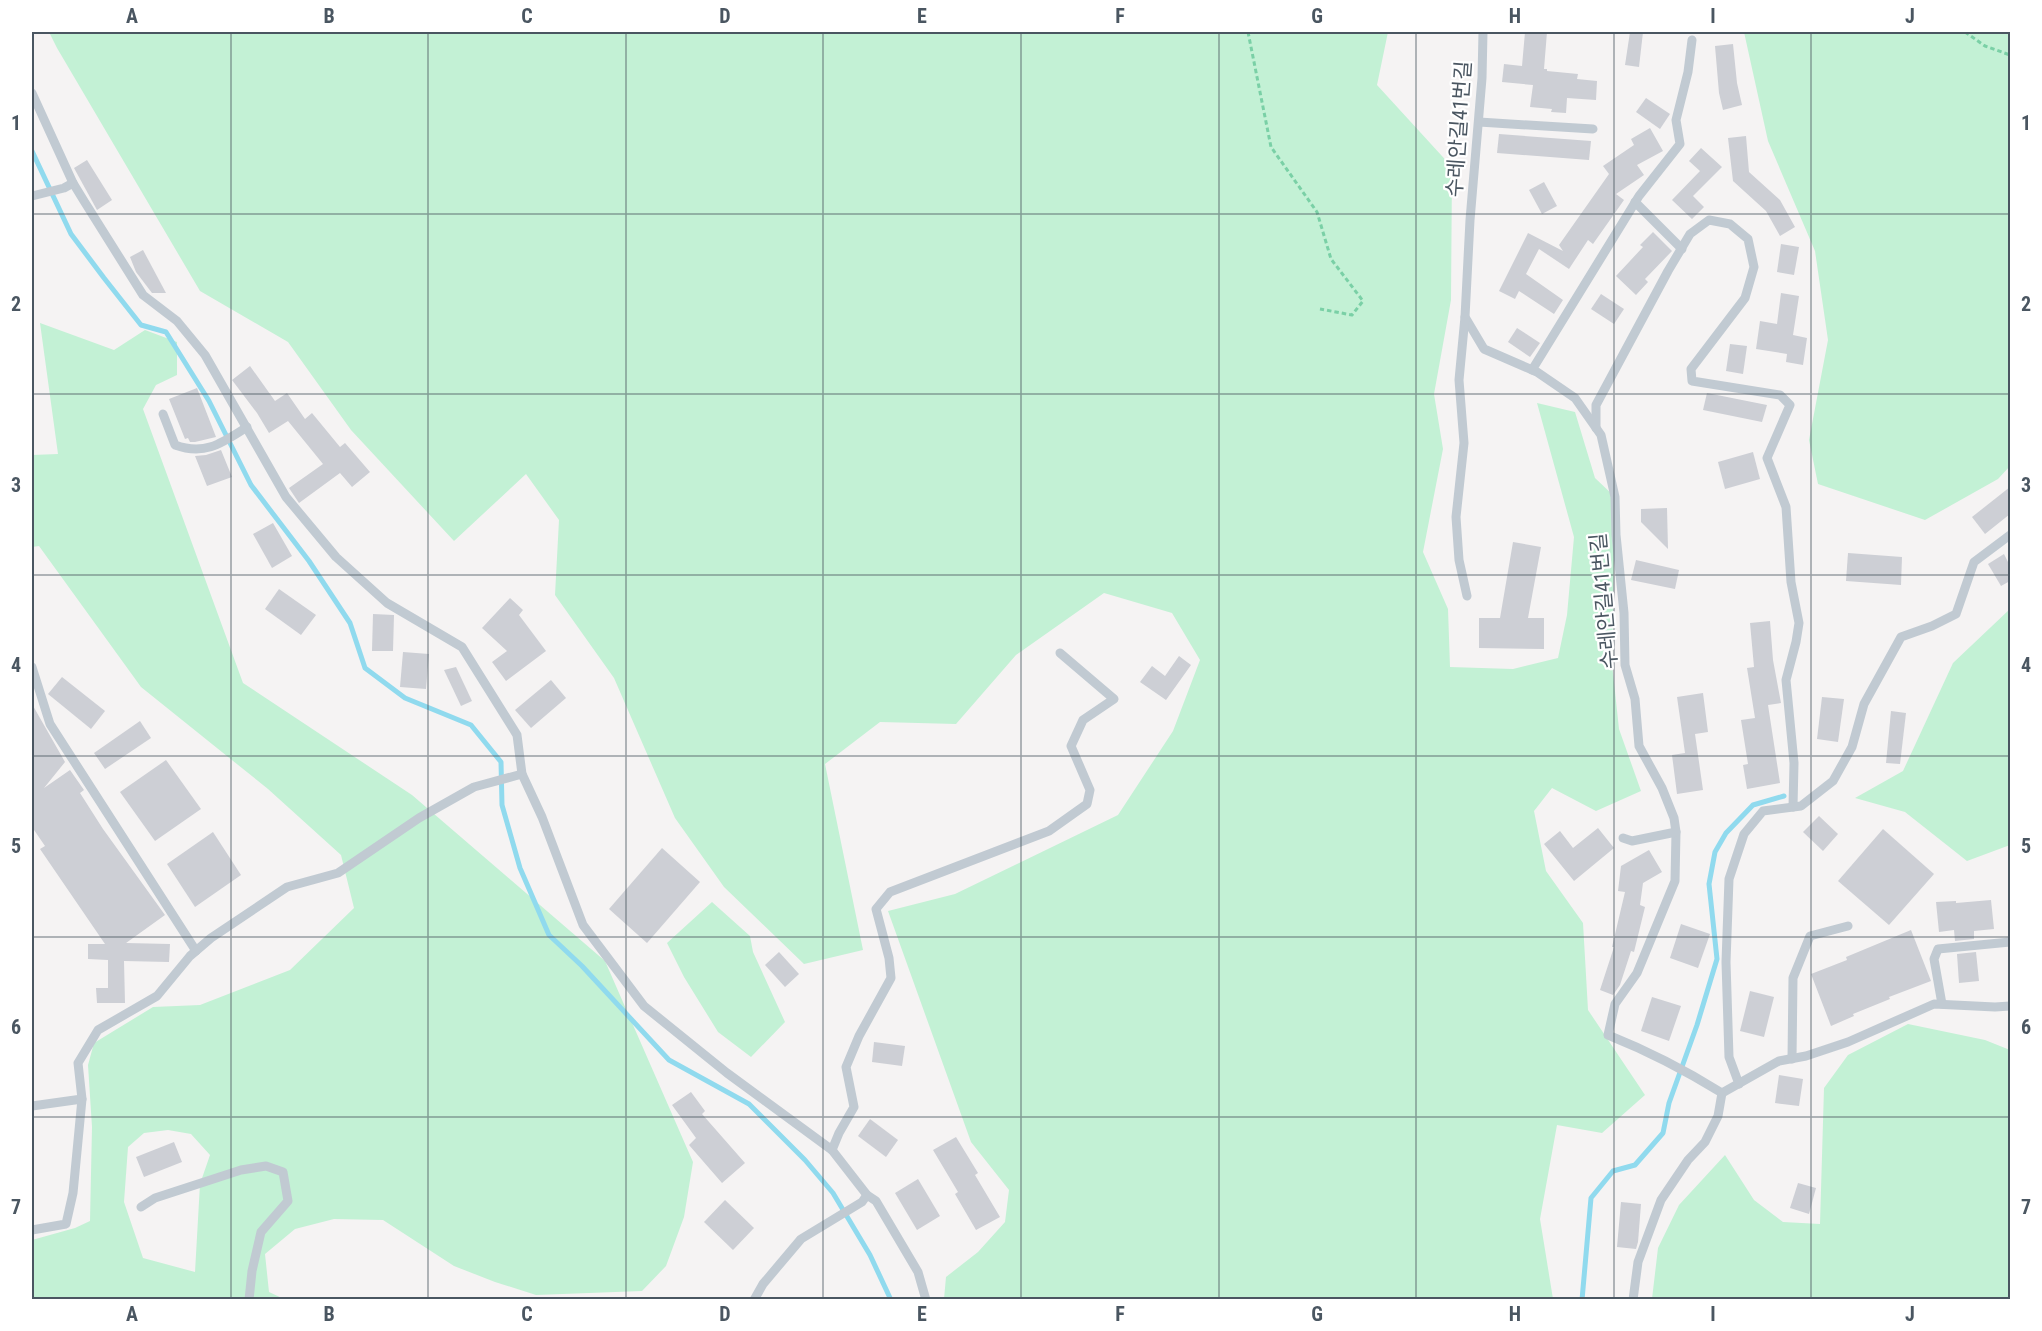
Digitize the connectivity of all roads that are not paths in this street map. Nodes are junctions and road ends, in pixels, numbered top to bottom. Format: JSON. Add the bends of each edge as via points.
{"nodes":[{"id":1,"x":1483,"y":32,"type":"edge"},
{"id":2,"x":1692,"y":40,"type":"dead end"},
{"id":3,"x":32,"y":93,"type":"edge"},
{"id":4,"x":1479,"y":122,"type":"junction"},
{"id":5,"x":1593,"y":129,"type":"dead end"},
{"id":6,"x":68,"y":185,"type":"junction"},
{"id":7,"x":32,"y":196,"type":"edge"},
{"id":8,"x":1635,"y":202,"type":"junction"},
{"id":9,"x":1682,"y":249,"type":"junction"},
{"id":10,"x":1465,"y":317,"type":"junction"},
{"id":11,"x":1532,"y":370,"type":"junction"},
{"id":12,"x":163,"y":414,"type":"dead end"},
{"id":13,"x":248,"y":427,"type":"junction"},
{"id":14,"x":1596,"y":428,"type":"junction"},
{"id":15,"x":2010,"y":535,"type":"edge"},
{"id":16,"x":1467,"y":596,"type":"dead end"},
{"id":17,"x":1060,"y":652,"type":"dead end"},
{"id":18,"x":32,"y":667,"type":"edge"},
{"id":19,"x":517,"y":776,"type":"junction"},
{"id":20,"x":1792,"y":807,"type":"junction"},
{"id":21,"x":1676,"y":832,"type":"junction"},
{"id":22,"x":1623,"y":838,"type":"dead end"},
{"id":23,"x":1848,"y":926,"type":"dead end"},
{"id":24,"x":2010,"y":942,"type":"edge"},
{"id":25,"x":196,"y":951,"type":"junction"},
{"id":26,"x":1942,"y":1004,"type":"junction"},
{"id":27,"x":2010,"y":1006,"type":"edge"},
{"id":28,"x":1792,"y":1059,"type":"junction"},
{"id":29,"x":1739,"y":1084,"type":"junction"},
{"id":30,"x":1722,"y":1094,"type":"junction"},
{"id":31,"x":82,"y":1099,"type":"junction"},
{"id":32,"x":32,"y":1106,"type":"edge"},
{"id":33,"x":832,"y":1150,"type":"junction"},
{"id":34,"x":865,"y":1199,"type":"junction"},
{"id":35,"x":141,"y":1207,"type":"dead end"},
{"id":36,"x":32,"y":1230,"type":"edge"},
{"id":37,"x":249,"y":1299,"type":"edge"},
{"id":38,"x":754,"y":1299,"type":"edge"},
{"id":39,"x":926,"y":1299,"type":"edge"},
{"id":40,"x":1633,"y":1299,"type":"edge"}],
"edges":[{"from":1,"to":4,"type":"lane","name":"수레안길41번길"},
{"from":2,"to":8,"type":"lane","via":[[1676,120],[1680,144]]},
{"from":3,"to":6,"type":"lane"},
{"from":4,"to":5,"type":"lane"},
{"from":4,"to":10,"type":"lane","name":"수레안길41번길"},
{"from":6,"to":7,"type":"lane"},
{"from":6,"to":13,"type":"lane","via":[[143,295],[177,321],[206,355]]},
{"from":8,"to":9,"type":"lane"},
{"from":8,"to":11,"type":"lane"},
{"from":9,"to":14,"type":"lane","via":[[1596,405]]},
{"from":9,"to":20,"type":"lane","via":[[1690,234],[1709,220],[1730,224],[1748,239],[1754,267],[1745,298],[1691,369],[1692,381],[1780,395],[1790,405],[1767,458],[1786,507],[1791,582],[1799,623],[1786,680],[1794,763]]},
{"from":10,"to":11,"type":"lane","name":"수레안길41번길","via":[[1484,350]]},
{"from":10,"to":16,"type":"lane","via":[[1459,380],[1464,443],[1456,517]]},
{"from":11,"to":14,"type":"lane","name":"수레안길41번길","via":[[1575,398]]},
{"from":12,"to":13,"type":"lane","via":[[175,445],[191,451],[218,444]]},
{"from":13,"to":19,"type":"lane","via":[[286,497],[336,557],[387,603],[462,647],[518,735]]},
{"from":14,"to":21,"type":"lane","name":"수레안길41번길","via":[[1615,497],[1625,666],[1635,699],[1639,746],[1662,788]]},
{"from":15,"to":20,"type":"lane","via":[[1974,562],[1956,614],[1901,637],[1864,704],[1852,747],[1833,781],[1801,806]]},
{"from":17,"to":33,"type":"lane","via":[[1114,699],[1083,720],[1071,746],[1090,790],[1087,804],[1049,831],[890,892],[876,909],[890,958],[891,978],[846,1067],[854,1107]]},
{"from":18,"to":25,"type":"lane","via":[[51,724]]},
{"from":19,"to":25,"type":"lane","via":[[474,787],[419,818],[338,873],[286,887]]},
{"from":19,"to":33,"type":"lane","via":[[542,817],[583,924],[644,1006]]},
{"from":20,"to":29,"type":"lane","via":[[1763,811],[1744,834],[1729,879],[1729,1057]]},
{"from":21,"to":22,"type":"lane","via":[[1632,841]]},
{"from":21,"to":30,"type":"lane","name":"수레안길41번길","via":[[1675,881],[1637,973],[1615,1004],[1608,1035],[1688,1072]]},
{"from":23,"to":28,"type":"lane","via":[[1810,936],[1793,978]]},
{"from":24,"to":26,"type":"lane","via":[[1938,949],[1934,959]]},
{"from":25,"to":31,"type":"lane","via":[[157,996],[98,1030],[78,1064]]},
{"from":26,"to":27,"type":"lane"},
{"from":26,"to":28,"type":"lane","via":[[1848,1042]]},
{"from":28,"to":29,"type":"lane","via":[[1779,1061]]},
{"from":29,"to":30,"type":"lane"},
{"from":30,"to":40,"type":"lane","via":[[1718,1116],[1705,1142],[1661,1200],[1638,1262]]},
{"from":31,"to":32,"type":"lane"},
{"from":31,"to":36,"type":"lane","via":[[73,1193],[66,1224]]},
{"from":33,"to":34,"type":"lane"},
{"from":34,"to":38,"type":"lane","via":[[801,1239]]},
{"from":34,"to":39,"type":"lane","via":[[876,1201],[918,1272]]},
{"from":35,"to":37,"type":"lane","via":[[155,1198],[242,1170],[266,1166],[283,1172],[288,1201],[261,1232]]}]}
